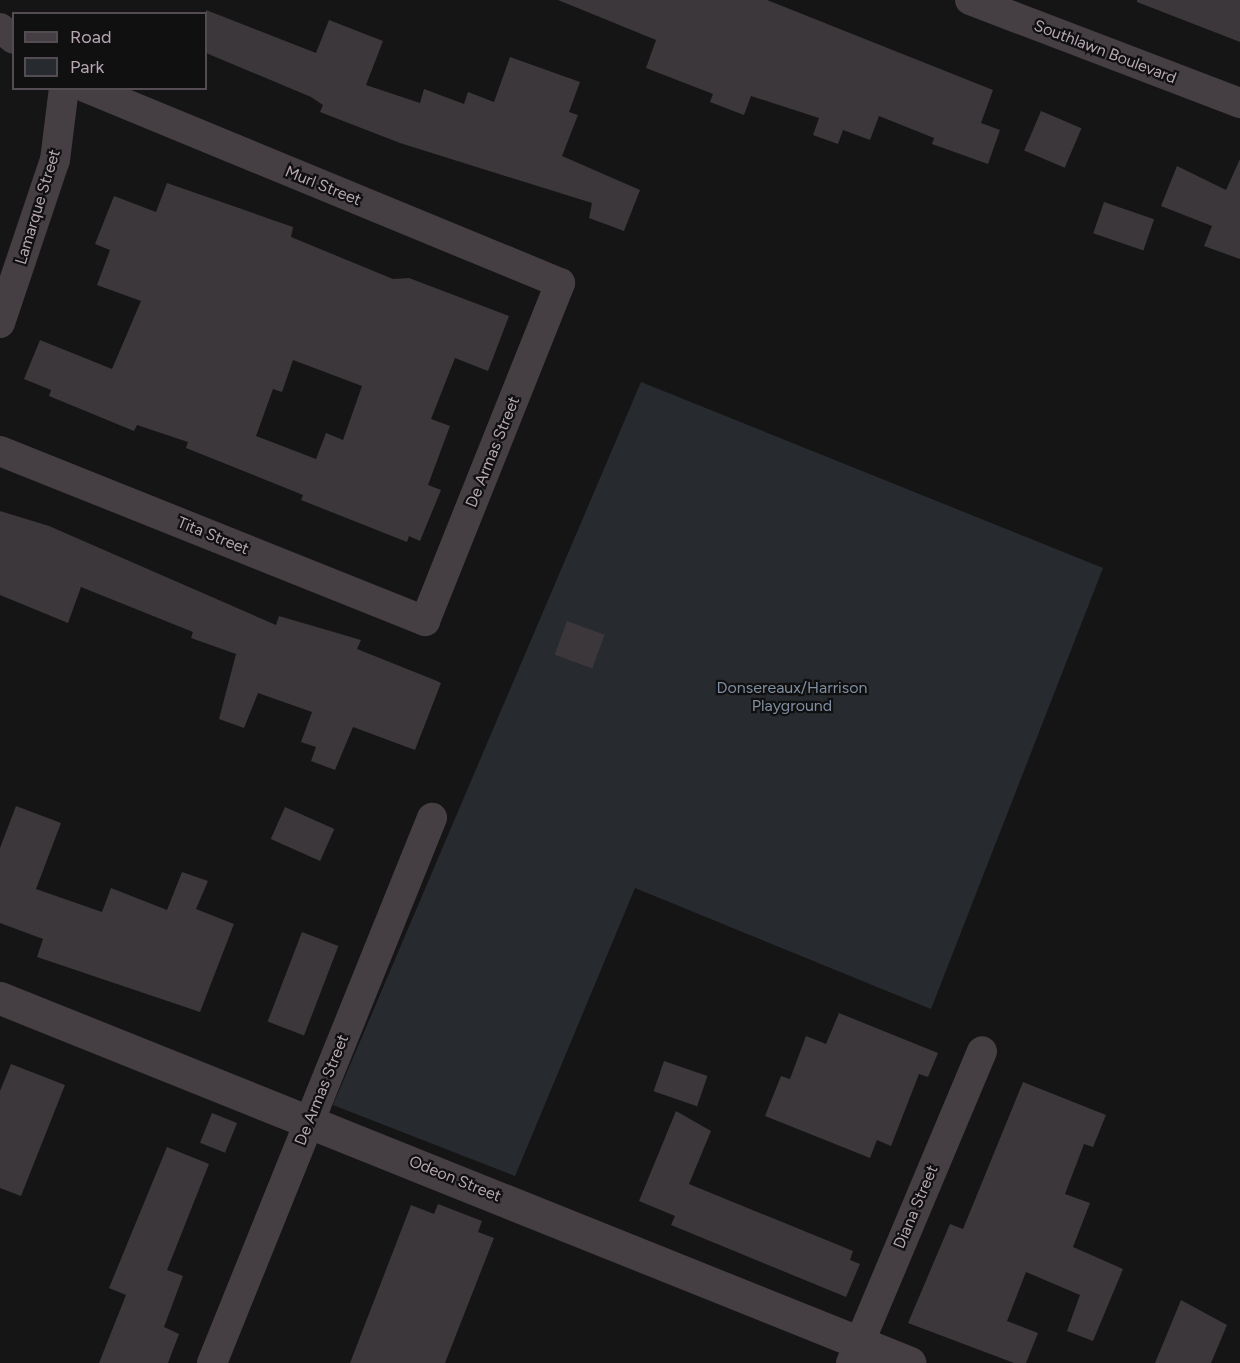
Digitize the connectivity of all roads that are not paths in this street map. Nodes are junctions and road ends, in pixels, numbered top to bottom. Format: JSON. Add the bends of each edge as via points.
{"nodes":[{"id":1,"x":970,"y":0,"type":"edge"},
{"id":2,"x":0,"y":28,"type":"edge"},
{"id":3,"x":12,"y":37,"type":"edge"},
{"id":4,"x":64,"y":90,"type":"edge"},
{"id":5,"x":92,"y":90,"type":"edge"},
{"id":6,"x":1240,"y":103,"type":"edge"},
{"id":7,"x":560,"y":283,"type":"joint"},
{"id":8,"x":0,"y":323,"type":"edge"},
{"id":9,"x":0,"y":451,"type":"edge"},
{"id":10,"x":425,"y":621,"type":"joint"},
{"id":11,"x":432,"y":818,"type":"dead end"},
{"id":12,"x":0,"y":998,"type":"edge"},
{"id":13,"x":982,"y":1051,"type":"dead end"},
{"id":14,"x":310,"y":1120,"type":"junction"},
{"id":15,"x":855,"y":1352,"type":"edge"},
{"id":16,"x":212,"y":1363,"type":"edge"},
{"id":17,"x":910,"y":1363,"type":"edge"}],
"edges":[{"from":1,"to":6,"type":"street","name":"Southlawn Boulevard"},
{"from":2,"to":3,"type":"street"},
{"from":4,"to":8,"type":"street","name":"Lamarque Street","via":[[55,160]]},
{"from":5,"to":7,"type":"street","name":"Murl Street"},
{"from":7,"to":10,"type":"street","name":"De Armas Street"},
{"from":9,"to":10,"type":"street","name":"Tita Street"},
{"from":11,"to":14,"type":"street","name":"De Armas Street"},
{"from":12,"to":14,"type":"street","name":"Odeon Street"},
{"from":13,"to":15,"type":"street","name":"Diana Street"},
{"from":14,"to":15,"type":"street","name":"Odeon Street"},
{"from":14,"to":16,"type":"street","name":"De Armas Street"},
{"from":15,"to":17,"type":"street","name":"Odeon Street"}]}
